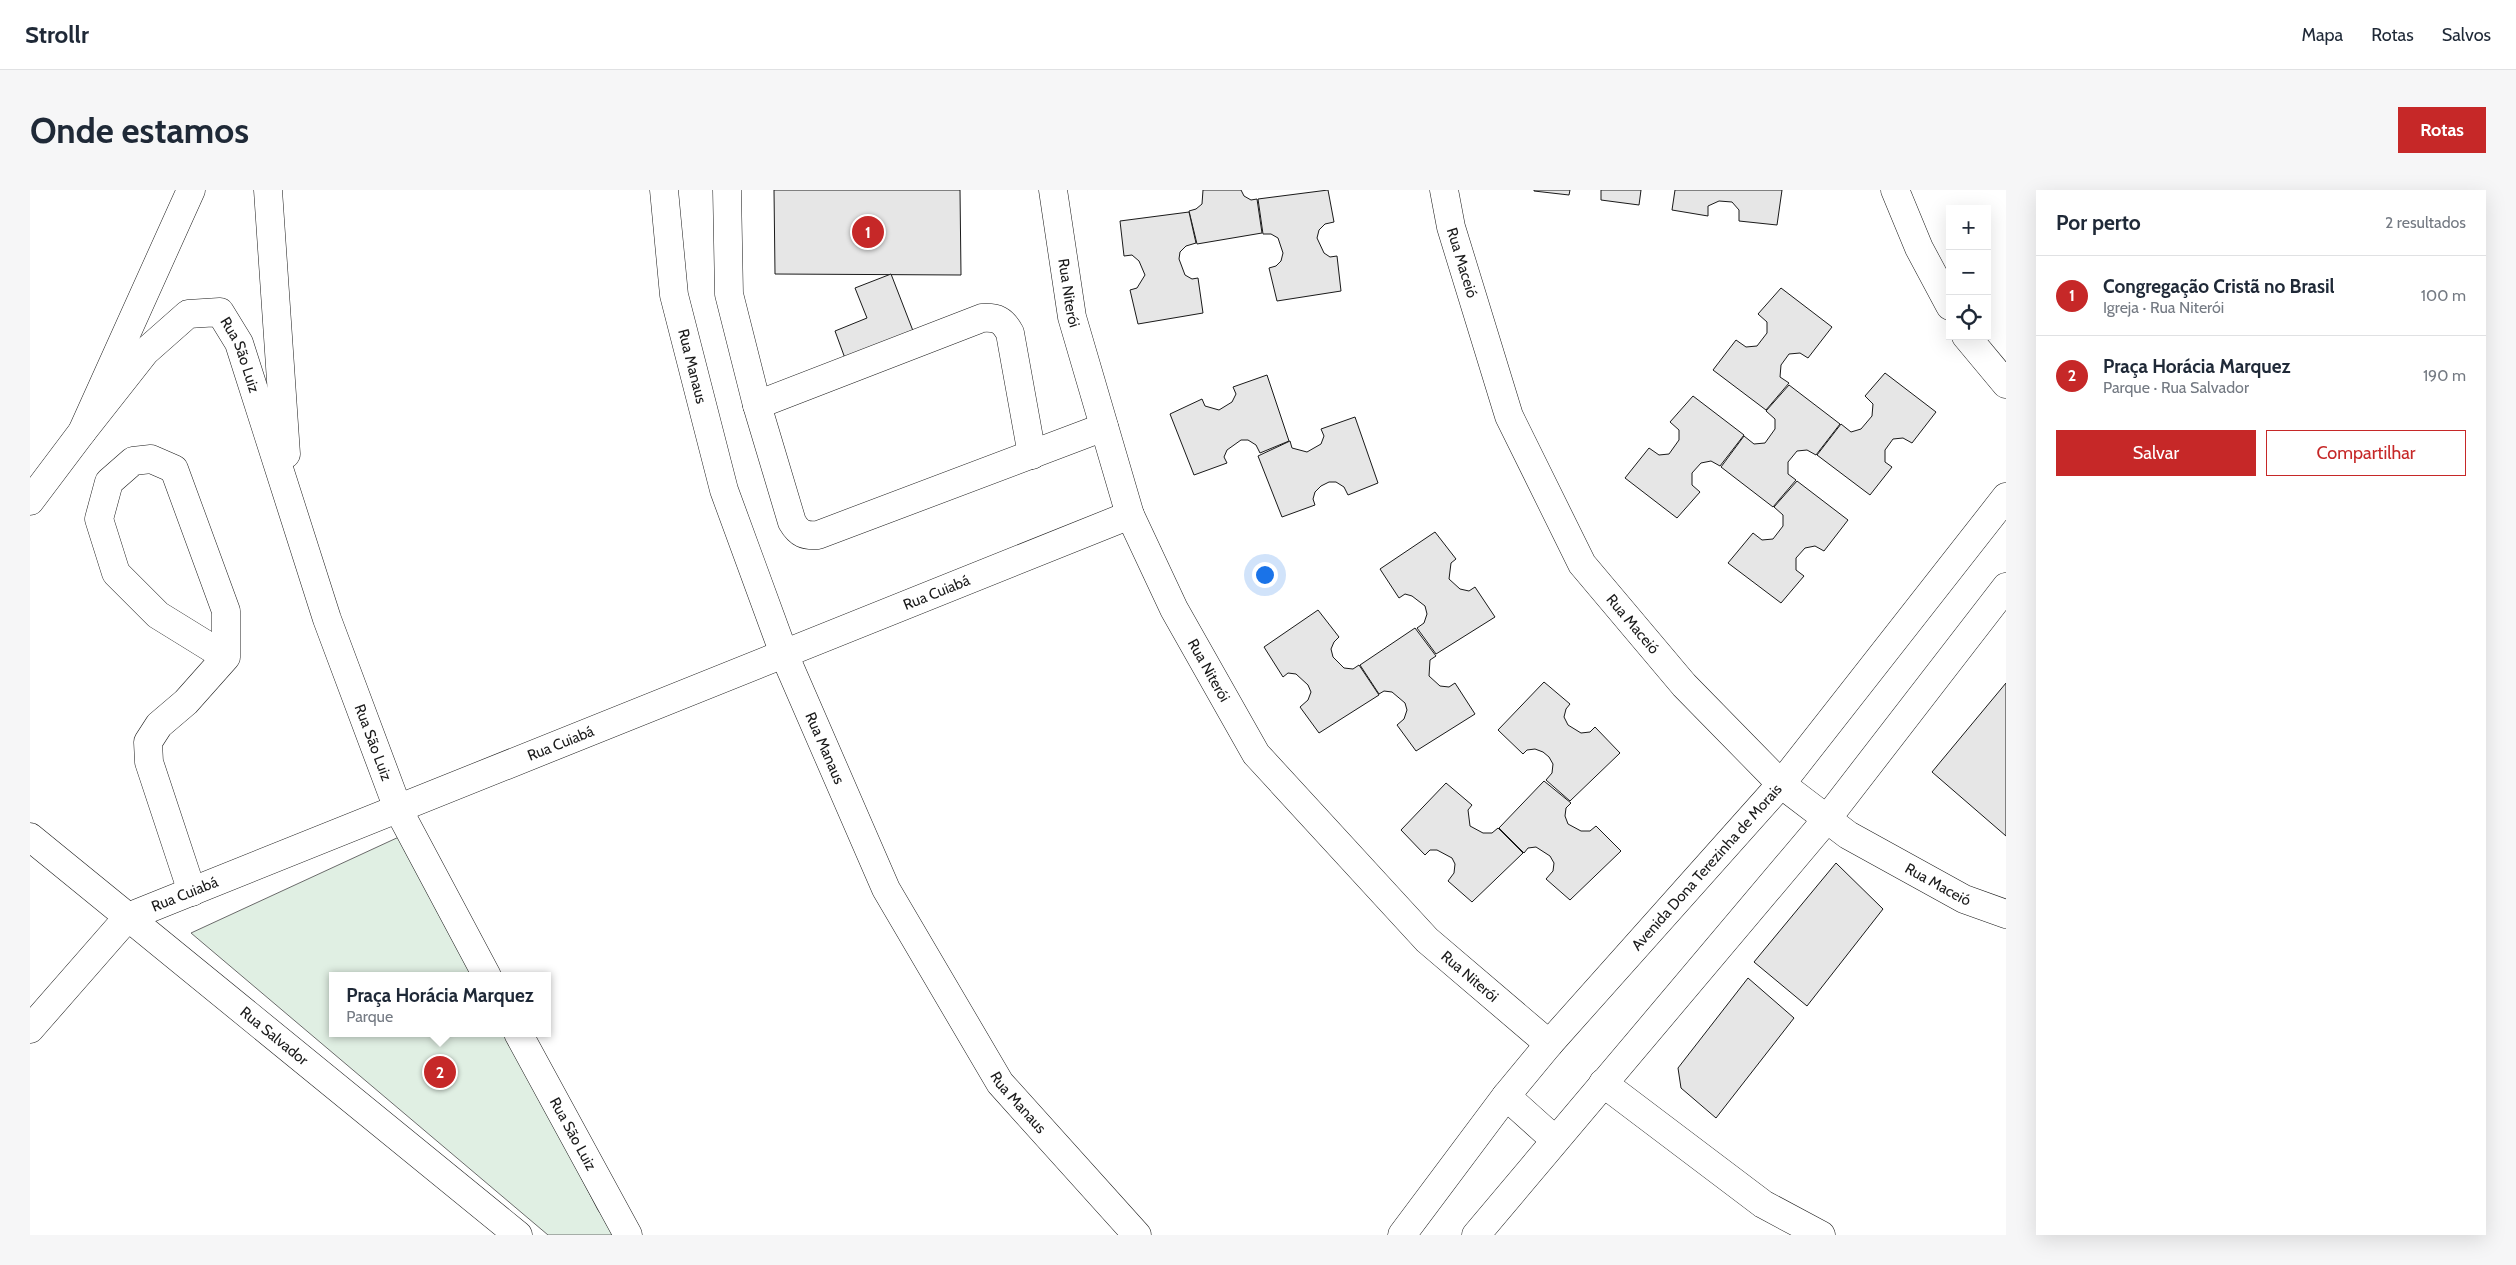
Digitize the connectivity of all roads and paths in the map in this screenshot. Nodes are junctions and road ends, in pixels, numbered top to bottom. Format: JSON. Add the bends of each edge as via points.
{"nodes":[{"id":1,"x":191,"y":190,"type":"edge"},
{"id":2,"x":268,"y":190,"type":"edge"},
{"id":3,"x":664,"y":190,"type":"edge"},
{"id":4,"x":727,"y":190,"type":"edge"},
{"id":5,"x":1053,"y":190,"type":"edge"},
{"id":6,"x":1444,"y":190,"type":"edge"},
{"id":7,"x":1895,"y":190,"type":"edge"},
{"id":8,"x":1946,"y":299,"type":"edge"},
{"id":9,"x":1969,"y":340,"type":"edge"},
{"id":10,"x":2006,"y":384,"type":"edge"},
{"id":11,"x":757,"y":405,"type":"junction"},
{"id":12,"x":1104,"y":427,"type":"junction"},
{"id":13,"x":82,"y":432,"type":"junction"},
{"id":14,"x":1032,"y":455,"type":"junction"},
{"id":15,"x":289,"y":495,"type":"junction"},
{"id":16,"x":2006,"y":497,"type":"edge"},
{"id":17,"x":30,"y":501,"type":"edge"},
{"id":18,"x":1130,"y":515,"type":"junction"},
{"id":19,"x":2006,"y":587,"type":"edge"},
{"id":20,"x":784,"y":654,"type":"junction"},
{"id":21,"x":226,"y":657,"type":"junction"},
{"id":22,"x":1781,"y":784,"type":"junction"},
{"id":23,"x":398,"y":809,"type":"junction"},
{"id":24,"x":1826,"y":820,"type":"junction"},
{"id":25,"x":30,"y":837,"type":"edge"},
{"id":26,"x":192,"y":892,"type":"junction"},
{"id":27,"x":2006,"y":914,"type":"edge"},
{"id":28,"x":128,"y":918,"type":"junction"},
{"id":29,"x":485,"y":972,"type":"edge"},
{"id":30,"x":30,"y":1029,"type":"edge"},
{"id":31,"x":520,"y":1037,"type":"edge"},
{"id":32,"x":1549,"y":1044,"type":"junction"},
{"id":33,"x":1603,"y":1083,"type":"junction"},
{"id":34,"x":1506,"y":1096,"type":"junction"},
{"id":35,"x":1555,"y":1140,"type":"junction"},
{"id":36,"x":518,"y":1235,"type":"edge"},
{"id":37,"x":628,"y":1235,"type":"edge"},
{"id":38,"x":1137,"y":1235,"type":"edge"},
{"id":39,"x":1402,"y":1235,"type":"edge"},
{"id":40,"x":1476,"y":1235,"type":"edge"},
{"id":41,"x":1821,"y":1235,"type":"edge"}],
"edges":[{"from":1,"to":13,"type":"street","name":"Rua São Luiz"},
{"from":2,"to":15,"type":"street","name":"Rua São Luiz"},
{"from":3,"to":20,"type":"street","name":"Rua Manaus","via":[[674,295],[724,490]]},
{"from":4,"to":11,"type":"street","via":[[729,294]]},
{"from":5,"to":12,"type":"street","name":"Rua Niterói","via":[[1072,316]]},
{"from":6,"to":22,"type":"street","name":"Rua Maceió","via":[[1451,227],[1509,416],[1582,564],[1684,685]]},
{"from":7,"to":8,"type":"street","via":[[1919,248]]},
{"from":9,"to":10,"type":"street"},
{"from":11,"to":14,"type":"street","via":[[792,522],[798,532],[807,536],[818,535]]},
{"from":11,"to":14,"type":"street","via":[[982,318],[994,317],[1004,323],[1010,333]]},
{"from":12,"to":14,"type":"street"},
{"from":12,"to":18,"type":"street","name":"Rua Niterói"},
{"from":13,"to":15,"type":"street","name":"Rua São Luiz","via":[[145,352],[188,314],[220,312],[239,343]]},
{"from":13,"to":17,"type":"street","name":"Rua São Luiz"},
{"from":15,"to":23,"type":"street","name":"Rua São Luiz","via":[[327,619]]},
{"from":16,"to":22,"type":"street","name":"Avenida Dona Terezinha de Morais"},
{"from":18,"to":20,"type":"street","name":"Rua Cuiabá"},
{"from":18,"to":32,"type":"street","name":"Rua Niterói","via":[[1174,609],[1256,754],[1427,940]]},
{"from":19,"to":24,"type":"street"},
{"from":20,"to":23,"type":"street","name":"Rua Cuiabá"},
{"from":20,"to":38,"type":"street","name":"Rua Manaus","via":[[886,888],[1000,1083]]},
{"from":21,"to":21,"type":"street","via":[[226,611],[174,469],[151,459],[133,461],[108,482],[99,520],[116,573],[158,615]]},
{"from":21,"to":26,"type":"street","via":[[186,702],[158,725],[148,742],[149,762]]},
{"from":22,"to":24,"type":"street","name":"Rua Maceió"},
{"from":22,"to":32,"type":"street","name":"Avenida Dona Terezinha de Morais"},
{"from":23,"to":26,"type":"street","name":"Rua Cuiabá"},
{"from":23,"to":29,"type":"street","name":"Rua São Luiz"},
{"from":24,"to":27,"type":"street","name":"Rua Maceió","via":[[1964,899]]},
{"from":24,"to":33,"type":"street"},
{"from":25,"to":28,"type":"street","name":"Rua Salvador"},
{"from":26,"to":28,"type":"street","name":"Rua Cuiabá"},
{"from":28,"to":30,"type":"street","name":"Rua Cuiabá"},
{"from":28,"to":36,"type":"street","name":"Rua Salvador"},
{"from":31,"to":37,"type":"street","name":"Rua São Luiz"},
{"from":32,"to":34,"type":"street","name":"Avenida Dona Terezinha de Morais"},
{"from":33,"to":35,"type":"street"},
{"from":33,"to":41,"type":"street","via":[[1763,1204]]},
{"from":34,"to":35,"type":"street"},
{"from":34,"to":39,"type":"street","name":"Avenida Dona Terezinha de Morais"},
{"from":35,"to":40,"type":"street"}]}
